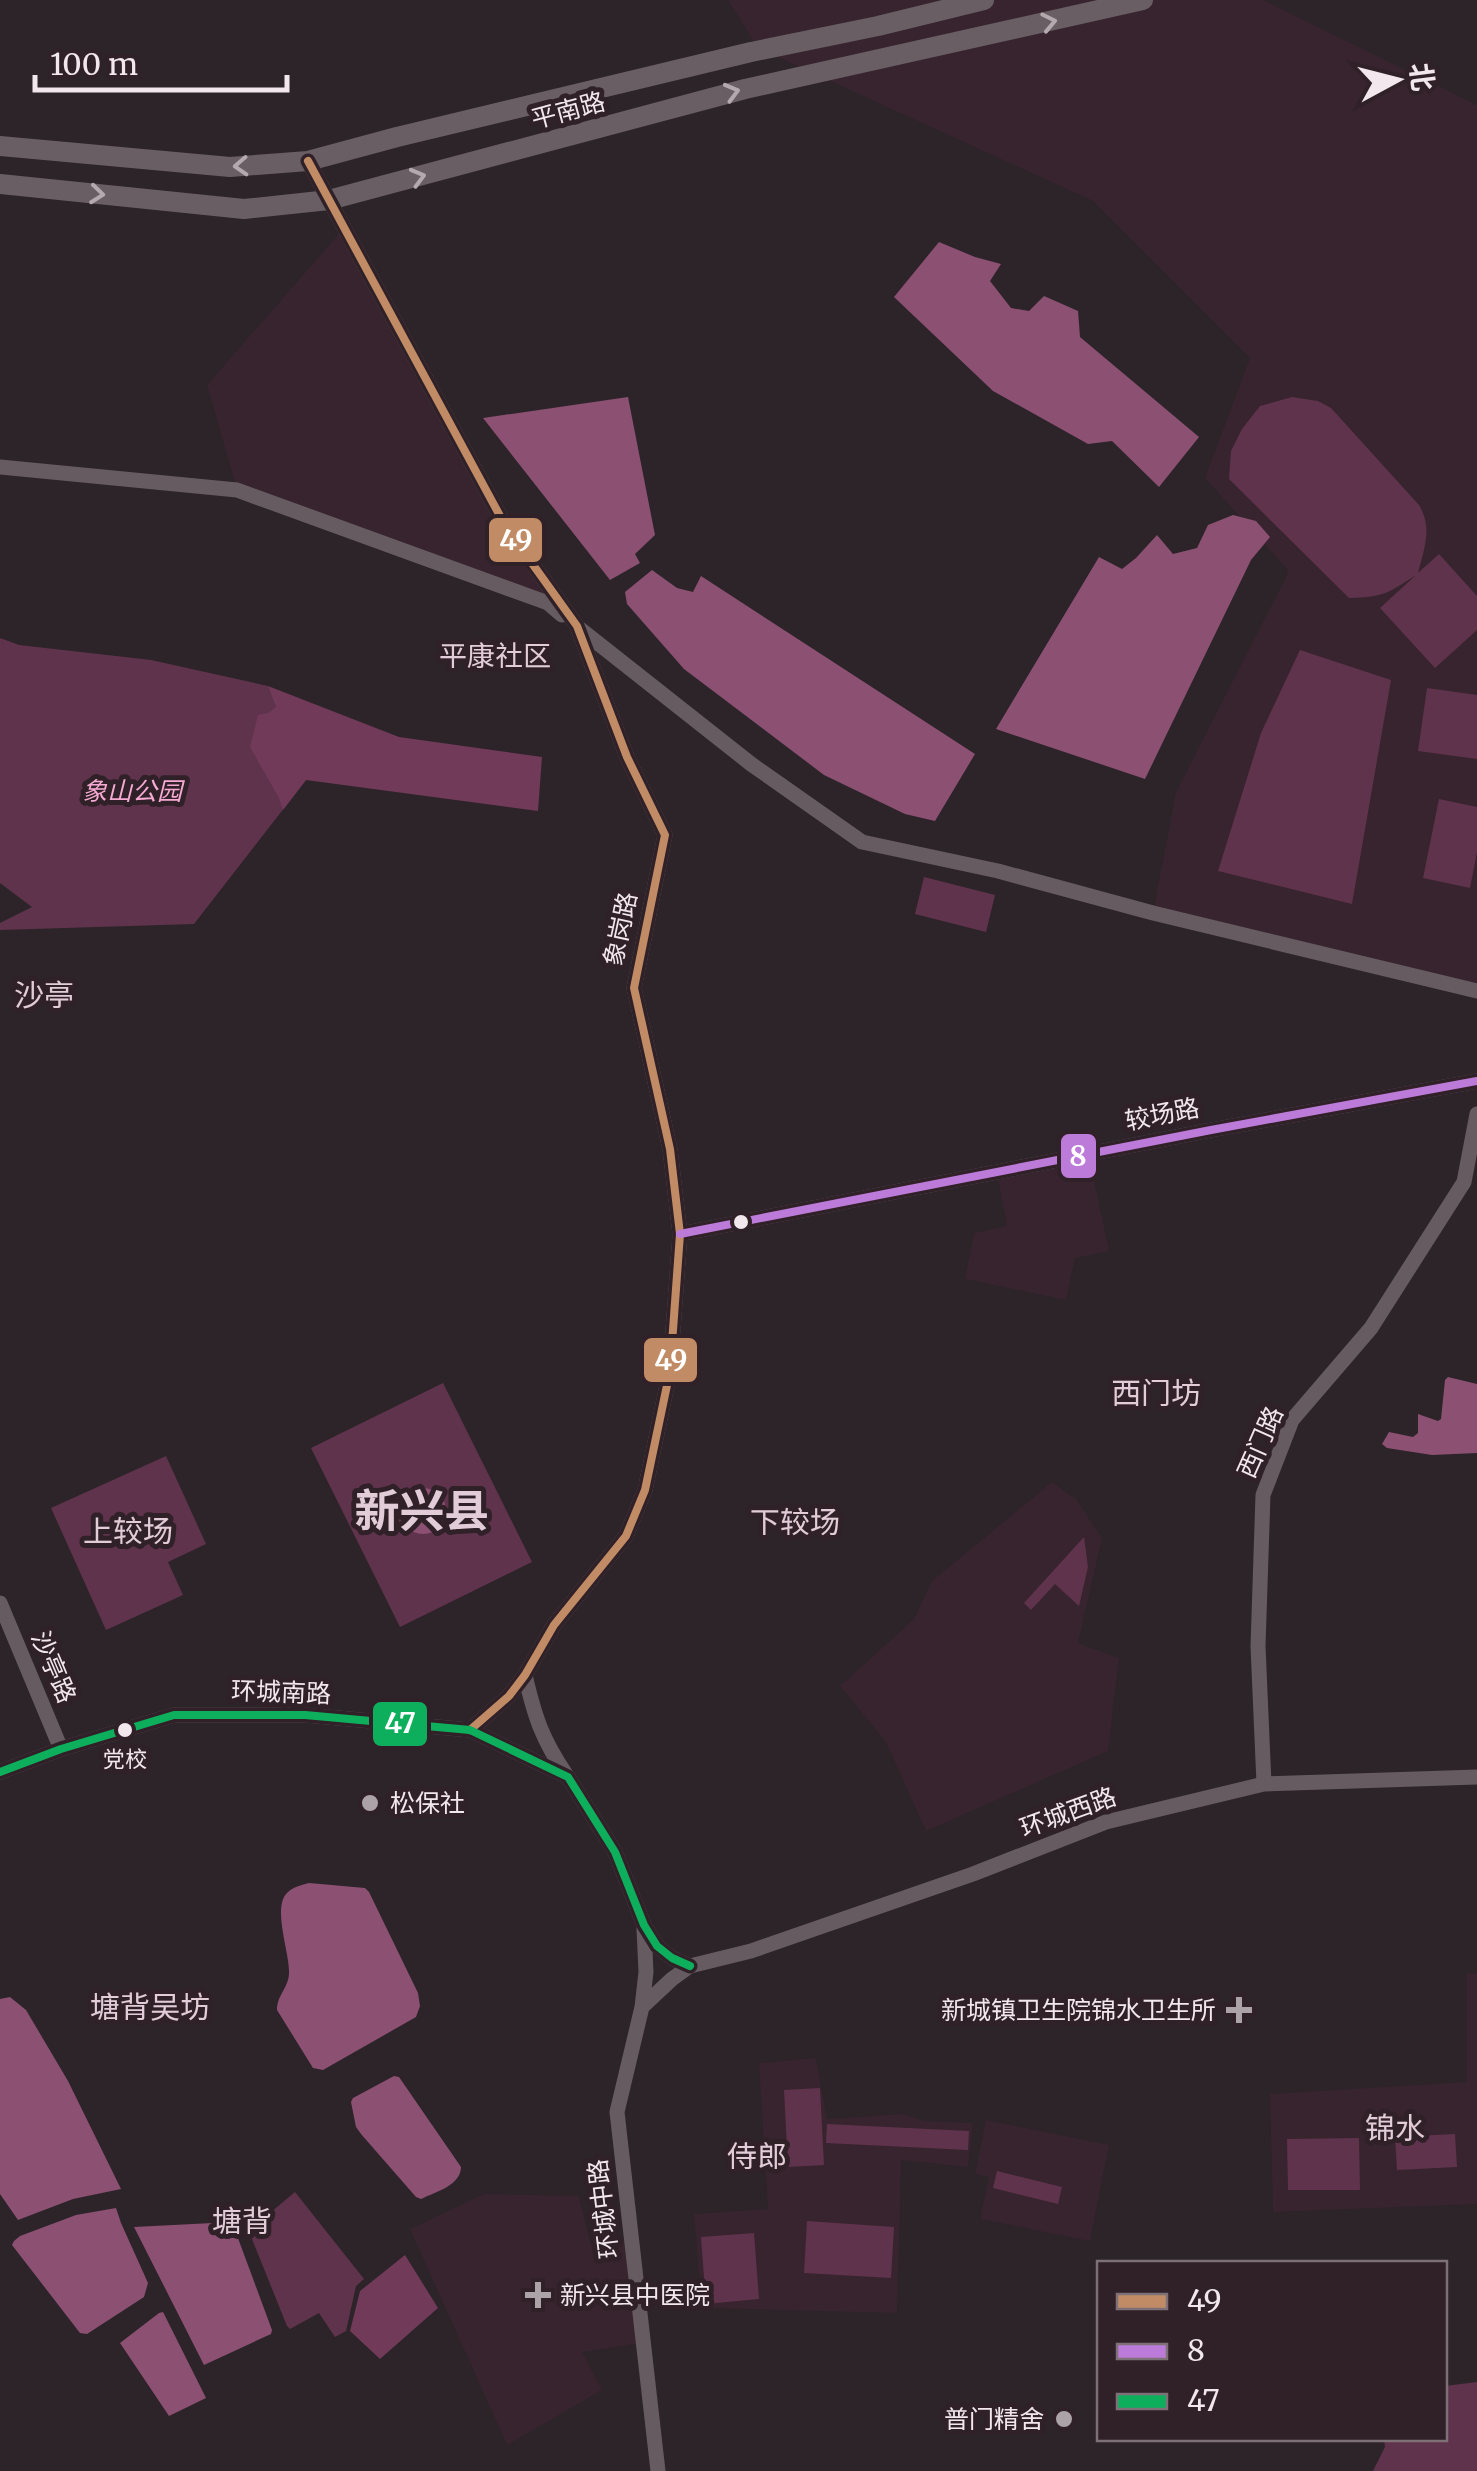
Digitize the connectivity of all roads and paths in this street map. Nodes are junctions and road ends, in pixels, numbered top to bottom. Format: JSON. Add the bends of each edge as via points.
{"nodes":[{"id":1,"x":915,"y":0,"type":"edge"},
{"id":2,"x":984,"y":0,"type":"edge"},
{"id":3,"x":1142,"y":0,"type":"edge"},
{"id":4,"x":878,"y":26,"type":"junction"},
{"id":5,"x":0,"y":146,"type":"edge"},
{"id":6,"x":308,"y":161,"type":"junction"},
{"id":7,"x":0,"y":184,"type":"edge"},
{"id":8,"x":329,"y":200,"type":"junction"},
{"id":9,"x":0,"y":467,"type":"edge"},
{"id":10,"x":577,"y":626,"type":"junction"},
{"id":11,"x":1477,"y":991,"type":"edge"},
{"id":12,"x":1477,"y":1081,"type":"edge"},
{"id":13,"x":1477,"y":1114,"type":"edge"},
{"id":14,"x":680,"y":1234,"type":"junction"},
{"id":15,"x":0,"y":1603,"type":"edge"},
{"id":16,"x":526,"y":1675,"type":"junction"},
{"id":17,"x":470,"y":1730,"type":"junction"},
{"id":18,"x":61,"y":1749,"type":"junction"},
{"id":19,"x":0,"y":1772,"type":"edge"},
{"id":20,"x":568,"y":1777,"type":"junction"},
{"id":21,"x":1477,"y":1777,"type":"edge"},
{"id":22,"x":1264,"y":1784,"type":"junction"},
{"id":23,"x":644,"y":1925,"type":"junction"},
{"id":24,"x":690,"y":1966,"type":"junction"},
{"id":25,"x":642,"y":2007,"type":"junction"},
{"id":26,"x":658,"y":2471,"type":"edge"}],
"edges":[{"from":1,"to":4,"type":"main road"},
{"from":2,"to":4,"type":"main road","name":"平南路"},
{"from":8,"to":3,"type":"main road","name":"平南路","one_way":true,"via":[[745,89]]},
{"from":4,"to":6,"type":"main road","name":"平南路"},
{"from":6,"to":5,"type":"main road","name":"平南路","one_way":true,"via":[[230,167]]},
{"from":6,"to":8,"type":"street","name":"象岗路"},
{"from":7,"to":8,"type":"main road","name":"平南路","one_way":true,"via":[[244,208]]},
{"from":8,"to":10,"type":"street","name":"象岗路","via":[[506,527]]},
{"from":9,"to":10,"type":"street","via":[[237,490],[548,603]]},
{"from":10,"to":11,"type":"street","via":[[862,842]]},
{"from":10,"to":14,"type":"street","name":"象岗路","via":[[665,835],[634,988],[670,1149]]},
{"from":12,"to":14,"type":"street","name":"较场路"},
{"from":13,"to":22,"type":"street","name":"西门路","via":[[1464,1182],[1371,1328],[1292,1420],[1263,1495],[1258,1646]]},
{"from":14,"to":16,"type":"street","name":"象岗路","via":[[670,1371],[645,1490],[626,1536],[554,1626]]},
{"from":15,"to":18,"type":"street","name":"沙亭路"},
{"from":16,"to":17,"type":"street","name":"象岗路"},
{"from":16,"to":20,"type":"street","via":[[536,1720]]},
{"from":17,"to":18,"type":"street","name":"环城南路","via":[[301,1715],[174,1715]]},
{"from":17,"to":20,"type":"street","name":"环城南路"},
{"from":18,"to":19,"type":"street","name":"环城南路"},
{"from":20,"to":23,"type":"street","via":[[615,1852]]},
{"from":21,"to":22,"type":"street","name":"环城西路"},
{"from":22,"to":24,"type":"street","name":"环城西路","via":[[1106,1822],[751,1952]]},
{"from":23,"to":24,"type":"street","via":[[657,1946]]},
{"from":23,"to":25,"type":"street","name":"环城中路"},
{"from":24,"to":25,"type":"street"},
{"from":25,"to":26,"type":"street","name":"环城中路","via":[[617,2112]]}]}
